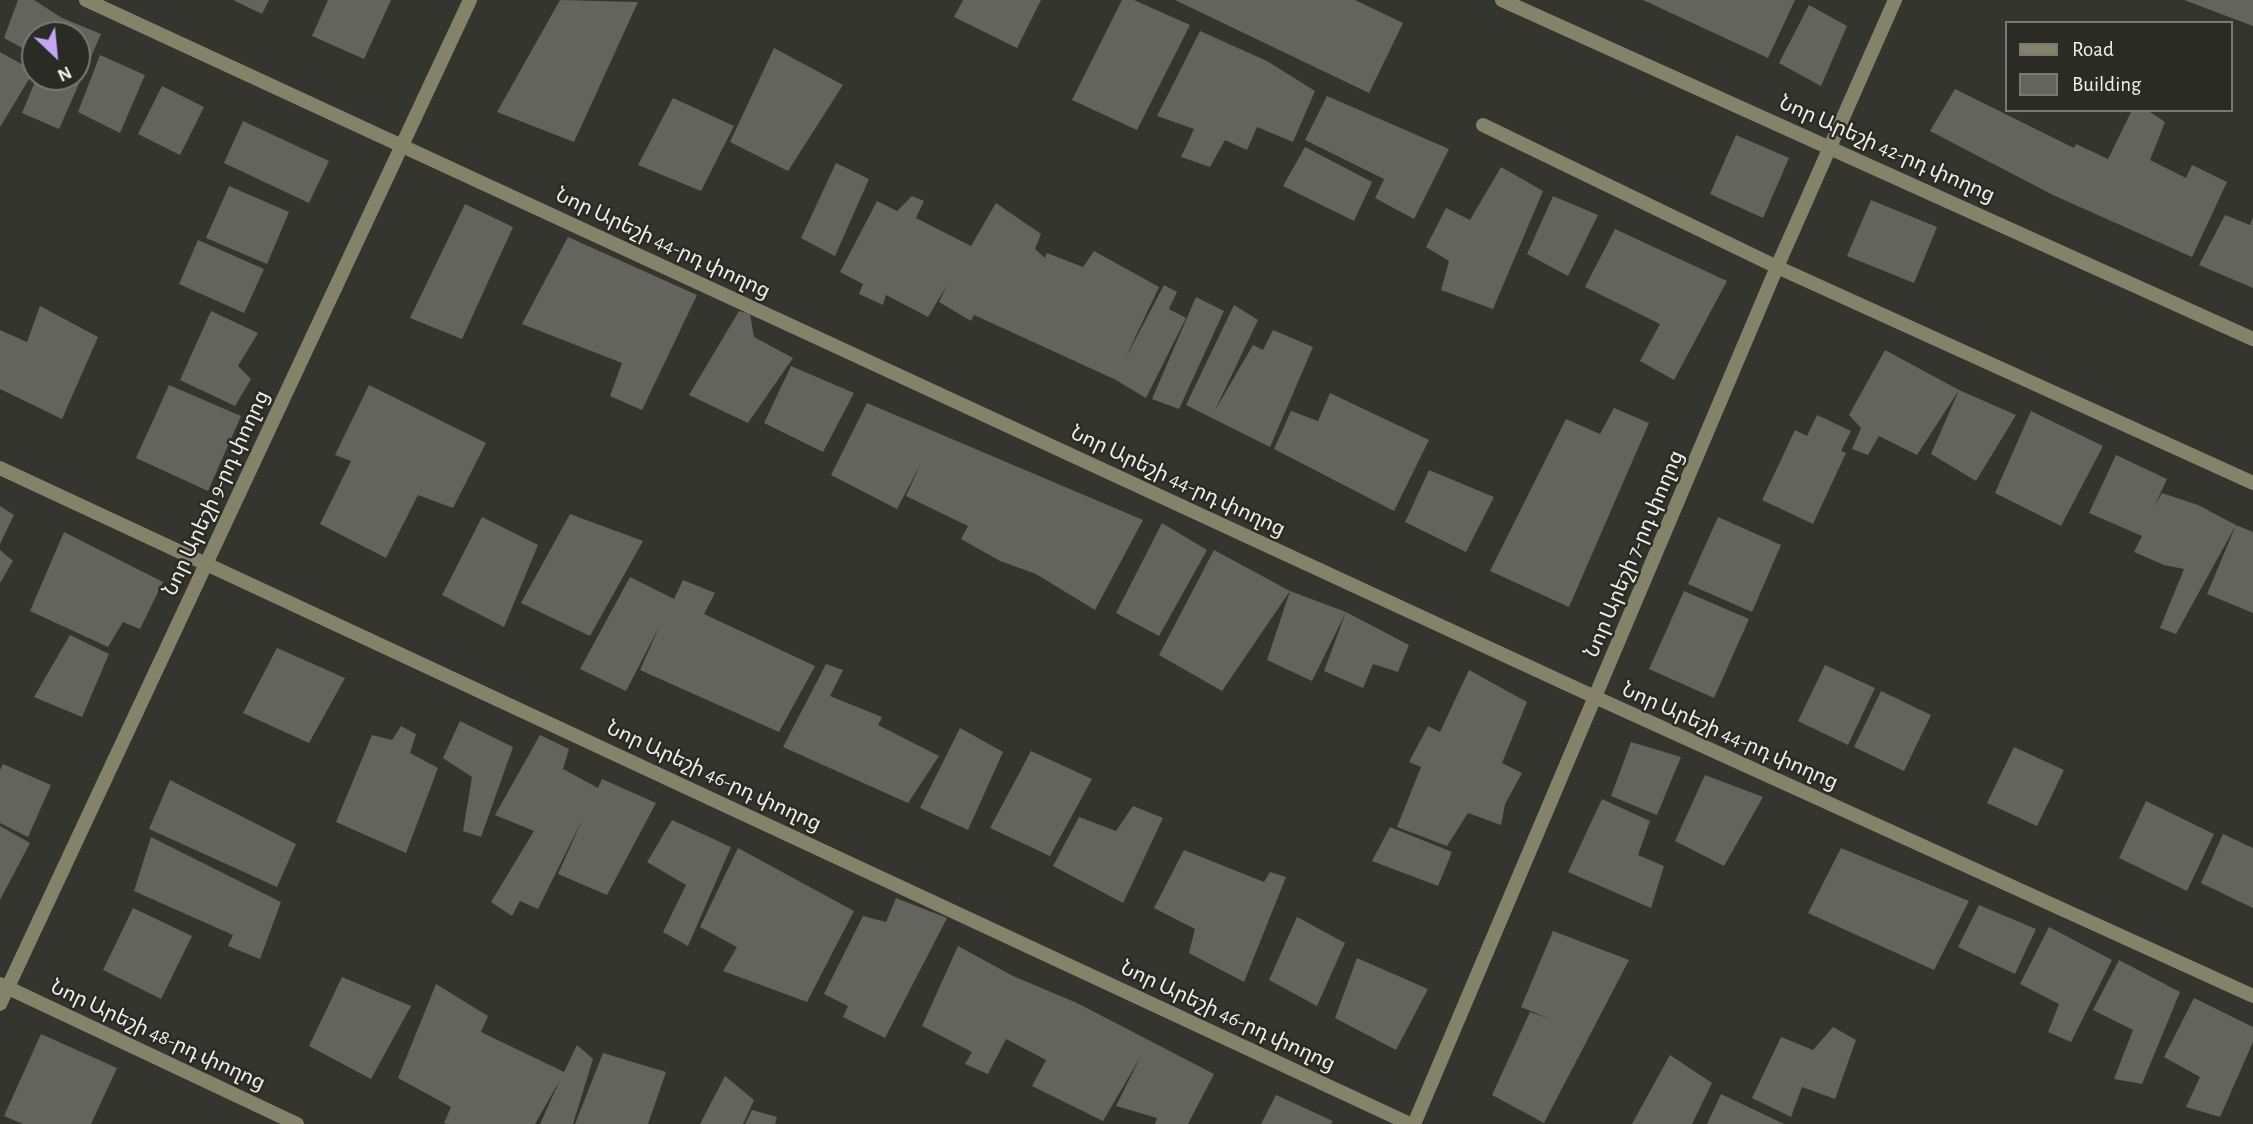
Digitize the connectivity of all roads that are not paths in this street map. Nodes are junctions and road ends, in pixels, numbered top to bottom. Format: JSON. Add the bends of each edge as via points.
{"nodes":[{"id":1,"x":86,"y":0,"type":"edge"},
{"id":2,"x":470,"y":0,"type":"edge"},
{"id":3,"x":1502,"y":0,"type":"edge"},
{"id":4,"x":1895,"y":0,"type":"edge"},
{"id":5,"x":1483,"y":125,"type":"dead end"},
{"id":6,"x":402,"y":145,"type":"junction"},
{"id":7,"x":1829,"y":145,"type":"junction"},
{"id":8,"x":1777,"y":267,"type":"junction"},
{"id":9,"x":2253,"y":339,"type":"edge"},
{"id":10,"x":0,"y":468,"type":"edge"},
{"id":11,"x":2253,"y":483,"type":"edge"},
{"id":12,"x":206,"y":563,"type":"junction"},
{"id":13,"x":1597,"y":698,"type":"junction"},
{"id":14,"x":4,"y":985,"type":"edge"},
{"id":15,"x":2253,"y":996,"type":"edge"},
{"id":16,"x":0,"y":1004,"type":"edge"},
{"id":17,"x":297,"y":1124,"type":"edge"},
{"id":18,"x":1412,"y":1124,"type":"edge"}],
"edges":[{"from":1,"to":6,"type":"street","name":"Նոր Արեշի 44-րդ փողոց"},
{"from":2,"to":6,"type":"street","name":"Նոր Արեշի 9-րդ փողոց"},
{"from":3,"to":7,"type":"street","name":"Նոր Արեշի 42-րդ փողոց"},
{"from":4,"to":7,"type":"street","name":"Նոր Արեշի 7-րդ փողոց"},
{"from":5,"to":8,"type":"street"},
{"from":6,"to":12,"type":"street","name":"Նոր Արեշի 9-րդ փողոց"},
{"from":6,"to":13,"type":"street","name":"Նոր Արեշի 44-րդ փողոց"},
{"from":7,"to":8,"type":"street","name":"Նոր Արեշի 7-րդ փողոց"},
{"from":7,"to":9,"type":"street","name":"Նոր Արեշի 42-րդ փողոց"},
{"from":8,"to":11,"type":"street"},
{"from":8,"to":13,"type":"street","name":"Նոր Արեշի 7-րդ փողոց"},
{"from":10,"to":12,"type":"street","name":"Նոր Արեշի 46-րդ փողոց"},
{"from":12,"to":14,"type":"street","name":"Նոր Արեշի 9-րդ փողոց"},
{"from":12,"to":18,"type":"street","name":"Նոր Արեշի 46-րդ փողոց"},
{"from":13,"to":15,"type":"street","name":"Նոր Արեշի 44-րդ փողոց"},
{"from":13,"to":18,"type":"street","name":"Նոր Արեշի 7-րդ փողոց"},
{"from":14,"to":16,"type":"street","name":"Նոր Արեշի 9-րդ փողոց"},
{"from":14,"to":17,"type":"street","name":"Նոր Արեշի 48-րդ փողոց"}]}
